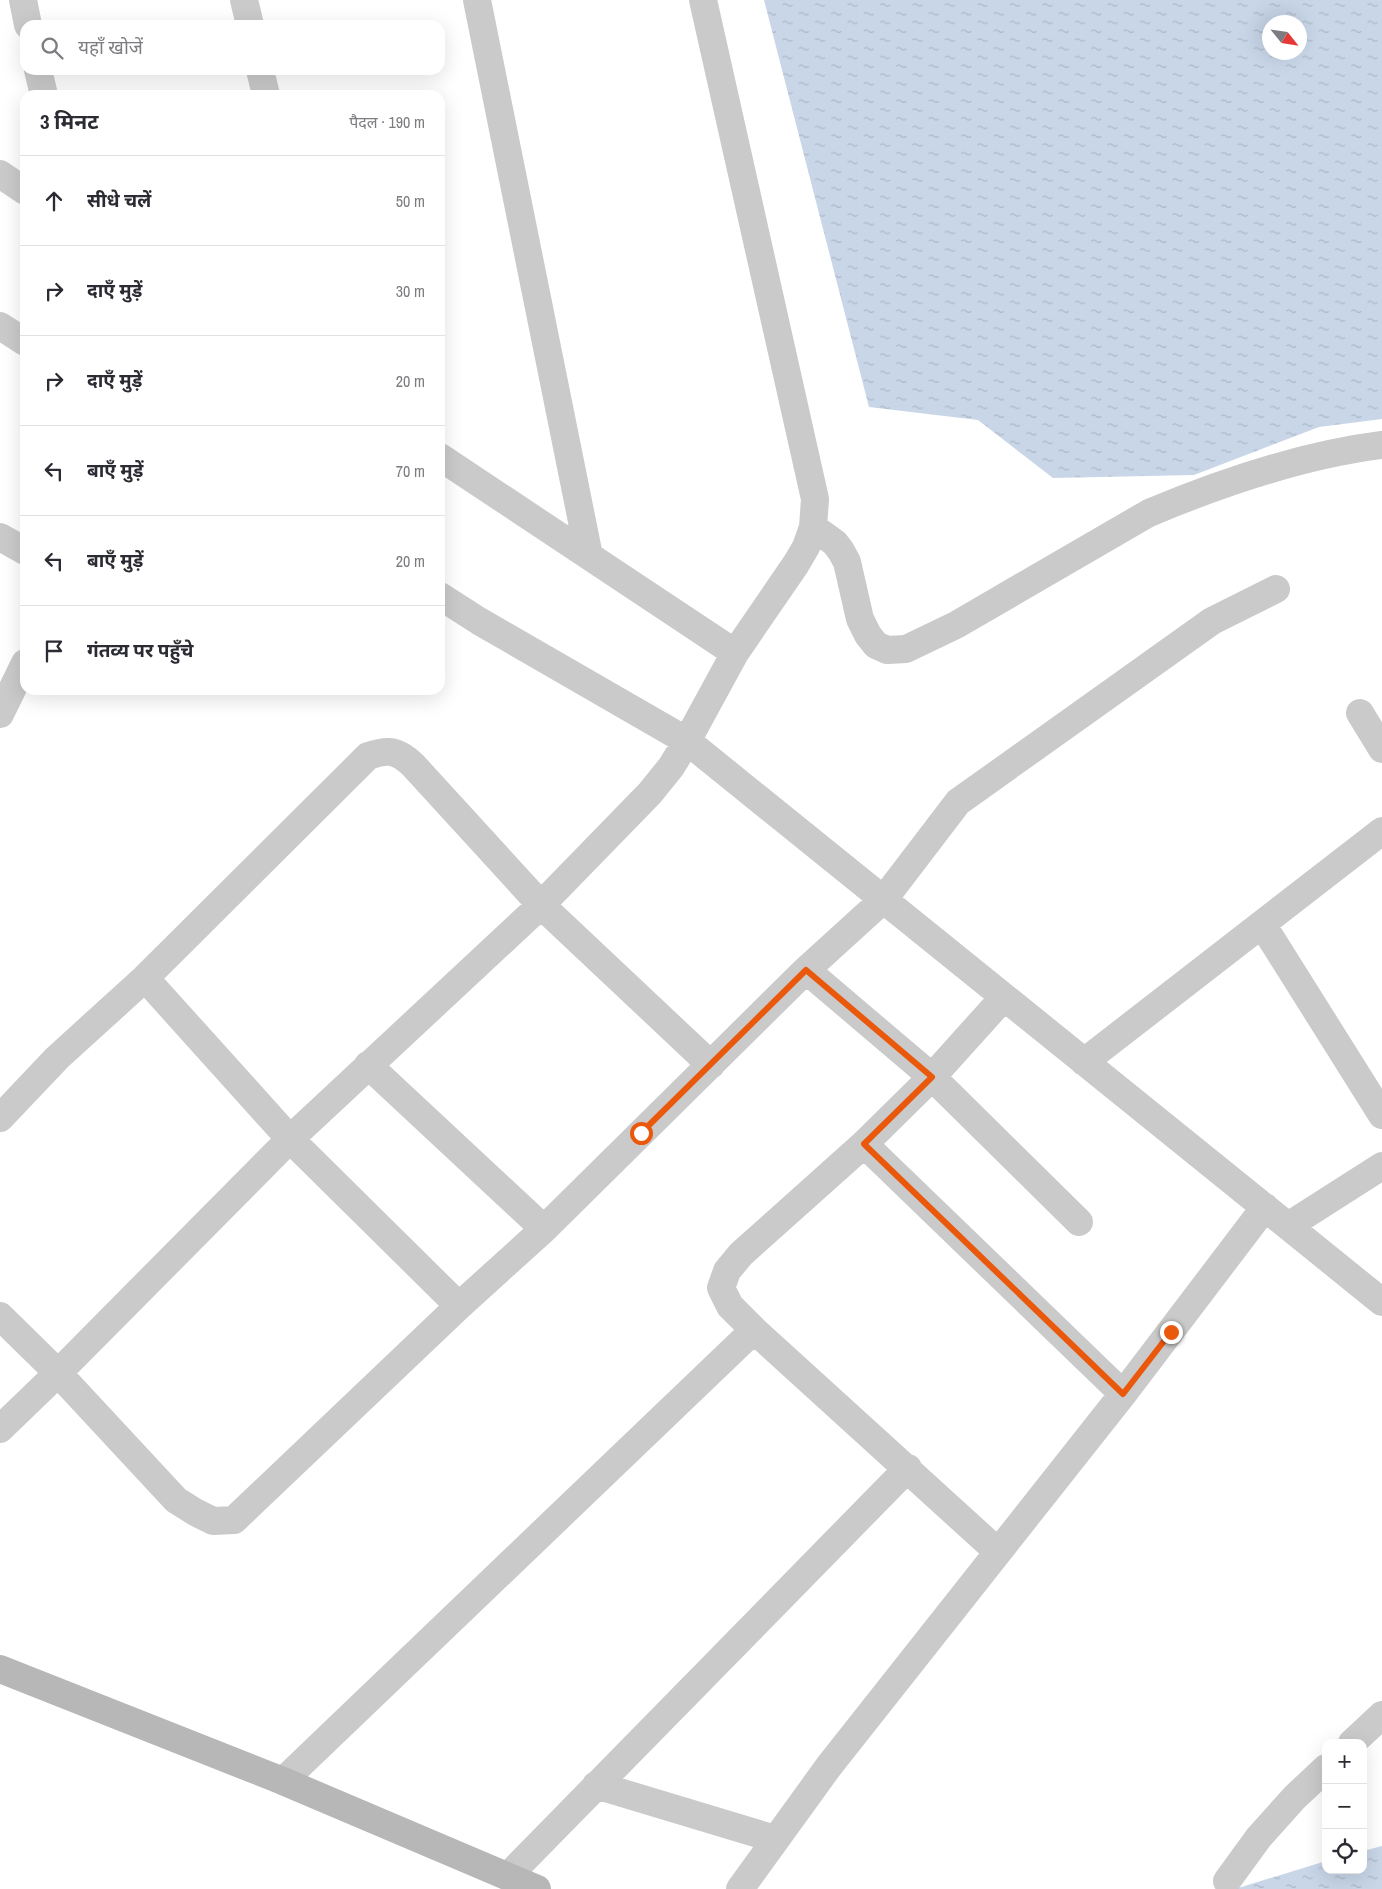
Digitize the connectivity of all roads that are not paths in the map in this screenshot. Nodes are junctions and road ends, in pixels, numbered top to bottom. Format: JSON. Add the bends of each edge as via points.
{"nodes":[{"id":1,"x":23,"y":0,"type":"edge"},
{"id":2,"x":244,"y":0,"type":"edge"},
{"id":3,"x":476,"y":0,"type":"edge"},
{"id":4,"x":702,"y":0,"type":"edge"},
{"id":5,"x":27,"y":20,"type":"edge"},
{"id":6,"x":249,"y":20,"type":"edge"},
{"id":7,"x":39,"y":75,"type":"edge"},
{"id":8,"x":261,"y":75,"type":"edge"},
{"id":9,"x":43,"y":90,"type":"edge"},
{"id":10,"x":265,"y":90,"type":"edge"},
{"id":11,"x":0,"y":174,"type":"edge"},
{"id":12,"x":20,"y":188,"type":"edge"},
{"id":13,"x":0,"y":326,"type":"edge"},
{"id":14,"x":20,"y":339,"type":"edge"},
{"id":15,"x":1382,"y":446,"type":"edge"},
{"id":16,"x":445,"y":460,"type":"edge"},
{"id":17,"x":813,"y":527,"type":"junction"},
{"id":18,"x":0,"y":537,"type":"edge"},
{"id":19,"x":20,"y":548,"type":"edge"},
{"id":20,"x":589,"y":556,"type":"junction"},
{"id":21,"x":1276,"y":589,"type":"dead end"},
{"id":22,"x":445,"y":599,"type":"edge"},
{"id":23,"x":735,"y":653,"type":"junction"},
{"id":24,"x":20,"y":673,"type":"edge"},
{"id":25,"x":1360,"y":713,"type":"dead end"},
{"id":26,"x":0,"y":714,"type":"edge"},
{"id":27,"x":687,"y":741,"type":"junction"},
{"id":28,"x":1382,"y":749,"type":"edge"},
{"id":29,"x":1382,"y":831,"type":"edge"},
{"id":30,"x":884,"y":899,"type":"junction"},
{"id":31,"x":541,"y":904,"type":"junction"},
{"id":32,"x":1262,"y":924,"type":"junction"},
{"id":33,"x":806,"y":970,"type":"junction"},
{"id":34,"x":145,"y":978,"type":"junction"},
{"id":35,"x":1004,"y":997,"type":"junction"},
{"id":36,"x":1084,"y":1062,"type":"junction"},
{"id":37,"x":368,"y":1065,"type":"junction"},
{"id":38,"x":711,"y":1065,"type":"junction"},
{"id":39,"x":932,"y":1077,"type":"junction"},
{"id":40,"x":1382,"y":1115,"type":"edge"},
{"id":41,"x":0,"y":1118,"type":"edge"},
{"id":42,"x":290,"y":1138,"type":"junction"},
{"id":43,"x":864,"y":1144,"type":"junction"},
{"id":44,"x":1382,"y":1166,"type":"edge"},
{"id":45,"x":1264,"y":1207,"type":"junction"},
{"id":46,"x":1079,"y":1222,"type":"dead end"},
{"id":47,"x":1288,"y":1226,"type":"junction"},
{"id":48,"x":544,"y":1229,"type":"junction"},
{"id":49,"x":1382,"y":1302,"type":"edge"},
{"id":50,"x":459,"y":1306,"type":"junction"},
{"id":51,"x":0,"y":1316,"type":"edge"},
{"id":52,"x":754,"y":1330,"type":"junction"},
{"id":53,"x":58,"y":1373,"type":"junction"},
{"id":54,"x":1123,"y":1394,"type":"junction"},
{"id":55,"x":0,"y":1429,"type":"edge"},
{"id":56,"x":908,"y":1468,"type":"junction"},
{"id":57,"x":997,"y":1551,"type":"junction"},
{"id":58,"x":0,"y":1668,"type":"edge"},
{"id":59,"x":1382,"y":1715,"type":"edge"},
{"id":60,"x":1356,"y":1739,"type":"edge"},
{"id":61,"x":1322,"y":1772,"type":"edge"},
{"id":62,"x":283,"y":1781,"type":"junction"},
{"id":63,"x":596,"y":1785,"type":"junction"},
{"id":64,"x":775,"y":1840,"type":"junction"},
{"id":65,"x":508,"y":1876,"type":"junction"},
{"id":66,"x":1227,"y":1881,"type":"dead end"},
{"id":67,"x":537,"y":1889,"type":"edge"},
{"id":68,"x":740,"y":1889,"type":"edge"}],
"edges":[{"from":1,"to":5,"type":"street"},
{"from":2,"to":6,"type":"street"},
{"from":3,"to":20,"type":"street"},
{"from":4,"to":17,"type":"street","via":[[815,499]]},
{"from":7,"to":9,"type":"street"},
{"from":8,"to":10,"type":"street"},
{"from":11,"to":12,"type":"street"},
{"from":13,"to":14,"type":"street"},
{"from":15,"to":17,"type":"street","via":[[1342,450],[1243,477],[1149,513],[956,625],[906,649],[888,650],[876,645],[868,635],[860,619],[842,551]]},
{"from":16,"to":20,"type":"street"},
{"from":17,"to":23,"type":"street","via":[[796,564]]},
{"from":18,"to":19,"type":"street"},
{"from":20,"to":23,"type":"street"},
{"from":21,"to":30,"type":"street","via":[[1212,621],[958,802]]},
{"from":22,"to":27,"type":"street"},
{"from":23,"to":27,"type":"street"},
{"from":24,"to":26,"type":"street"},
{"from":25,"to":28,"type":"street"},
{"from":27,"to":30,"type":"street"},
{"from":27,"to":31,"type":"street","via":[[650,793]]},
{"from":29,"to":32,"type":"street"},
{"from":30,"to":33,"type":"street"},
{"from":30,"to":35,"type":"street"},
{"from":31,"to":34,"type":"street","via":[[404,756],[392,751],[380,752],[368,756]]},
{"from":31,"to":37,"type":"street"},
{"from":31,"to":38,"type":"street"},
{"from":32,"to":36,"type":"street"},
{"from":32,"to":40,"type":"street"},
{"from":33,"to":38,"type":"street"},
{"from":33,"to":39,"type":"street"},
{"from":34,"to":41,"type":"street","via":[[57,1058]]},
{"from":34,"to":42,"type":"street"},
{"from":35,"to":36,"type":"street"},
{"from":35,"to":39,"type":"street"},
{"from":36,"to":45,"type":"street"},
{"from":37,"to":42,"type":"street"},
{"from":37,"to":48,"type":"street"},
{"from":38,"to":48,"type":"street"},
{"from":39,"to":43,"type":"street"},
{"from":39,"to":46,"type":"street"},
{"from":42,"to":50,"type":"street"},
{"from":42,"to":53,"type":"street"},
{"from":43,"to":52,"type":"street","via":[[741,1254],[727,1272],[721,1288],[730,1306]]},
{"from":43,"to":54,"type":"street"},
{"from":44,"to":47,"type":"street"},
{"from":45,"to":47,"type":"street"},
{"from":45,"to":54,"type":"street"},
{"from":47,"to":49,"type":"street"},
{"from":48,"to":50,"type":"street"},
{"from":50,"to":53,"type":"street","via":[[234,1520],[213,1521],[176,1500]]},
{"from":51,"to":53,"type":"street"},
{"from":52,"to":56,"type":"street"},
{"from":52,"to":62,"type":"street"},
{"from":53,"to":55,"type":"street"},
{"from":54,"to":57,"type":"street"},
{"from":56,"to":57,"type":"street"},
{"from":56,"to":63,"type":"street"},
{"from":57,"to":64,"type":"street"},
{"from":58,"to":62,"type":"street"},
{"from":59,"to":60,"type":"street"},
{"from":61,"to":66,"type":"street","via":[[1259,1837]]},
{"from":62,"to":65,"type":"street"},
{"from":63,"to":64,"type":"street"},
{"from":63,"to":65,"type":"street"},
{"from":64,"to":68,"type":"street"},
{"from":65,"to":67,"type":"street"}]}
